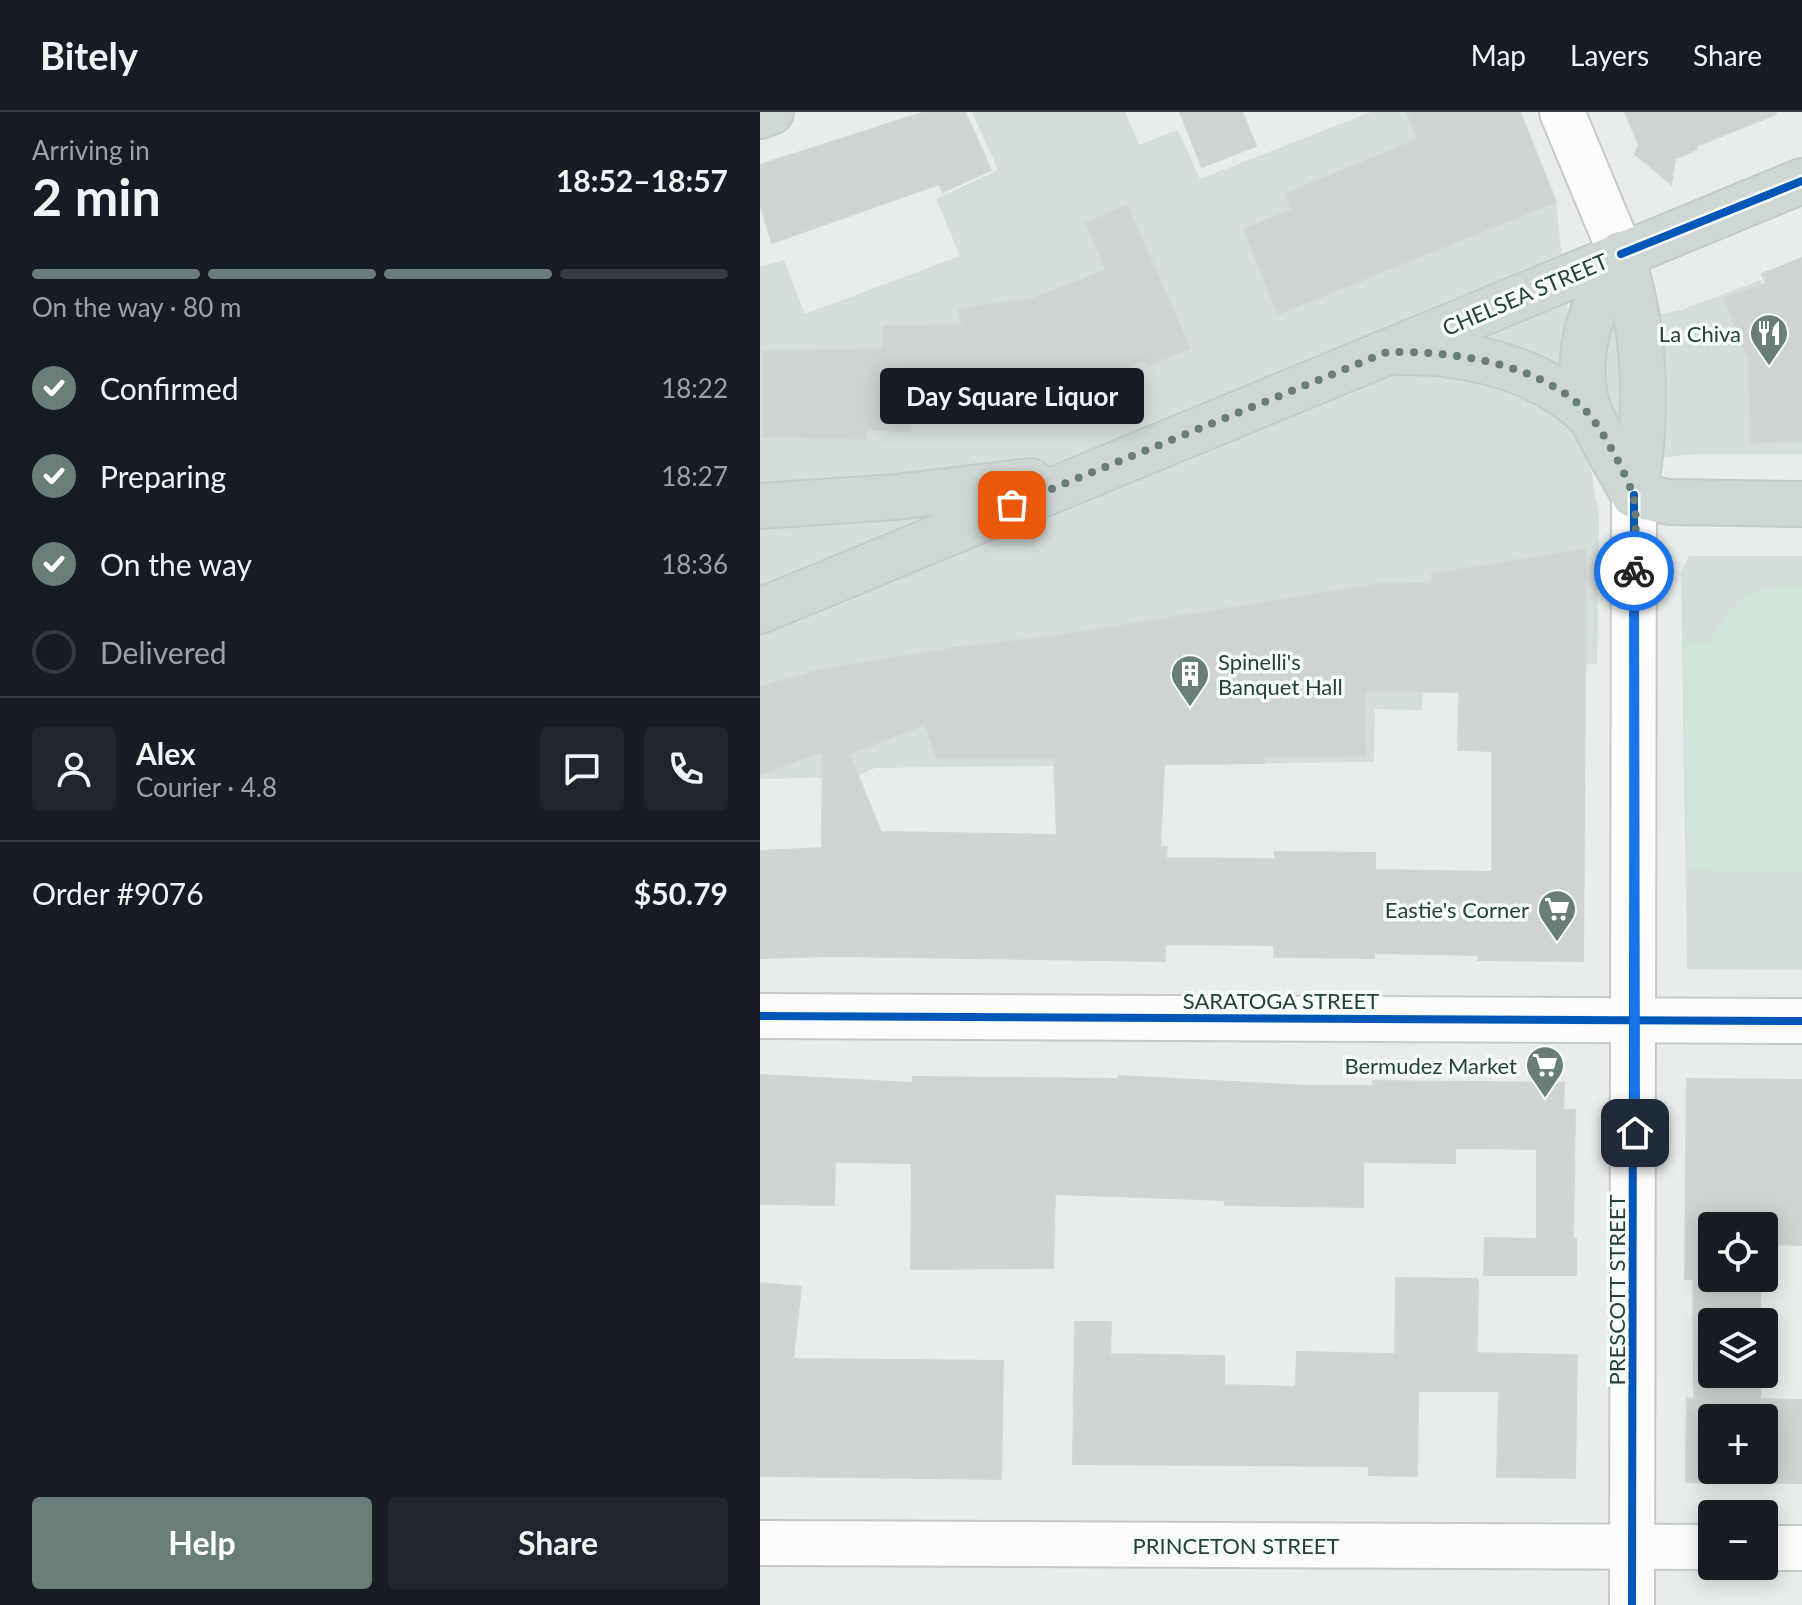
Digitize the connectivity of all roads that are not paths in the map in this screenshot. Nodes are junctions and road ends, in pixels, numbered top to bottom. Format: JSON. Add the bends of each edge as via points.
{"nodes":[{"id":1,"x":771,"y":112,"type":"edge"},
{"id":2,"x":1562,"y":112,"type":"edge"},
{"id":3,"x":760,"y":116,"type":"edge"},
{"id":4,"x":1802,"y":181,"type":"edge"},
{"id":5,"x":1621,"y":254,"type":"junction"},
{"id":6,"x":1387,"y":352,"type":"junction"},
{"id":7,"x":1593,"y":420,"type":"junction"},
{"id":8,"x":1085,"y":476,"type":"junction"},
{"id":9,"x":1634,"y":495,"type":"junction"},
{"id":10,"x":1802,"y":504,"type":"edge"},
{"id":11,"x":760,"y":506,"type":"edge"},
{"id":12,"x":760,"y":611,"type":"edge"},
{"id":13,"x":760,"y":1016,"type":"edge"},
{"id":14,"x":1635,"y":1019,"type":"junction"},
{"id":15,"x":1802,"y":1021,"type":"edge"},
{"id":16,"x":760,"y":1543,"type":"edge"},
{"id":17,"x":1633,"y":1547,"type":"junction"},
{"id":18,"x":1698,"y":1547,"type":"edge"},
{"id":19,"x":1778,"y":1548,"type":"edge"},
{"id":20,"x":1802,"y":1548,"type":"edge"},
{"id":21,"x":1632,"y":1605,"type":"edge"}],
"edges":[{"from":1,"to":3,"type":"main road"},
{"from":2,"to":5,"type":"street","name":"PRESCOTT STREET"},
{"from":4,"to":5,"type":"main road","name":"CHELSEA STREET"},
{"from":5,"to":6,"type":"main road","name":"CHELSEA STREET"},
{"from":5,"to":7,"type":"main road","name":"PRESCOTT STREET","via":[[1590,320],[1586,391]]},
{"from":5,"to":9,"type":"main road","name":"PRESCOTT STREET","via":[[1640,340],[1641,438]]},
{"from":6,"to":7,"type":"main road","via":[[1457,357],[1515,371],[1564,394]]},
{"from":6,"to":8,"type":"main road","name":"CHELSEA STREET"},
{"from":7,"to":9,"type":"main road","name":"PRESCOTT STREET"},
{"from":8,"to":11,"type":"main road"},
{"from":8,"to":12,"type":"main road","name":"CHELSEA STREET"},
{"from":9,"to":10,"type":"main road","via":[[1669,502]]},
{"from":9,"to":14,"type":"street","name":"PRESCOTT STREET"},
{"from":13,"to":14,"type":"street","name":"SARATOGA STREET"},
{"from":14,"to":15,"type":"street","name":"SARATOGA STREET"},
{"from":14,"to":17,"type":"street","name":"PRESCOTT STREET"},
{"from":16,"to":17,"type":"street","name":"PRINCETON STREET"},
{"from":17,"to":18,"type":"street","name":"PRINCETON STREET"},
{"from":17,"to":21,"type":"street","name":"PRESCOTT STREET"},
{"from":19,"to":20,"type":"street"}]}
